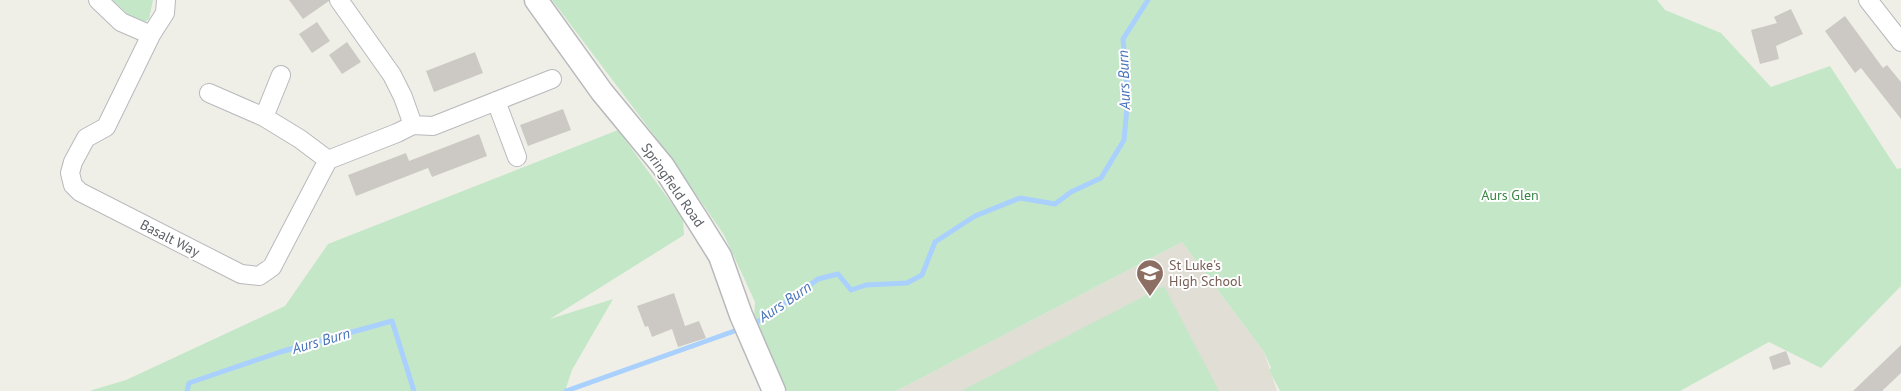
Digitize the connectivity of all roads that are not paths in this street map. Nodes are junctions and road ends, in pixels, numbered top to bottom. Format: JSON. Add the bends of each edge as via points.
{"nodes":[{"id":1,"x":98,"y":0,"type":"edge"},
{"id":2,"x":166,"y":0,"type":"edge"},
{"id":3,"x":339,"y":0,"type":"edge"},
{"id":4,"x":536,"y":0,"type":"edge"},
{"id":5,"x":1868,"y":0,"type":"edge"},
{"id":6,"x":151,"y":35,"type":"junction"},
{"id":7,"x":1901,"y":42,"type":"edge"},
{"id":8,"x":281,"y":75,"type":"dead end"},
{"id":9,"x":552,"y":79,"type":"dead end"},
{"id":10,"x":209,"y":93,"type":"dead end"},
{"id":11,"x":496,"y":101,"type":"junction"},
{"id":12,"x":264,"y":117,"type":"junction"},
{"id":13,"x":413,"y":125,"type":"junction"},
{"id":14,"x":516,"y":157,"type":"dead end"},
{"id":15,"x":328,"y":160,"type":"junction"},
{"id":16,"x":774,"y":391,"type":"edge"}],
"edges":[{"from":1,"to":6,"type":"street","via":[[121,22]]},
{"from":2,"to":6,"type":"street","name":"Basalt Way","via":[[165,13]]},
{"from":3,"to":13,"type":"street","via":[[392,76],[404,97]]},
{"from":4,"to":16,"type":"street","name":"Springfield Road","via":[[602,92],[664,166],[720,256]]},
{"from":5,"to":7,"type":"street"},
{"from":6,"to":15,"type":"street","name":"Basalt Way","via":[[106,127],[86,138],[73,162],[70,173],[73,185],[80,192],[241,274],[259,276],[272,267]]},
{"from":8,"to":12,"type":"street"},
{"from":9,"to":11,"type":"street"},
{"from":10,"to":12,"type":"street"},
{"from":11,"to":13,"type":"street","via":[[433,126]]},
{"from":11,"to":14,"type":"street"},
{"from":12,"to":15,"type":"street"},
{"from":13,"to":15,"type":"street"}]}
